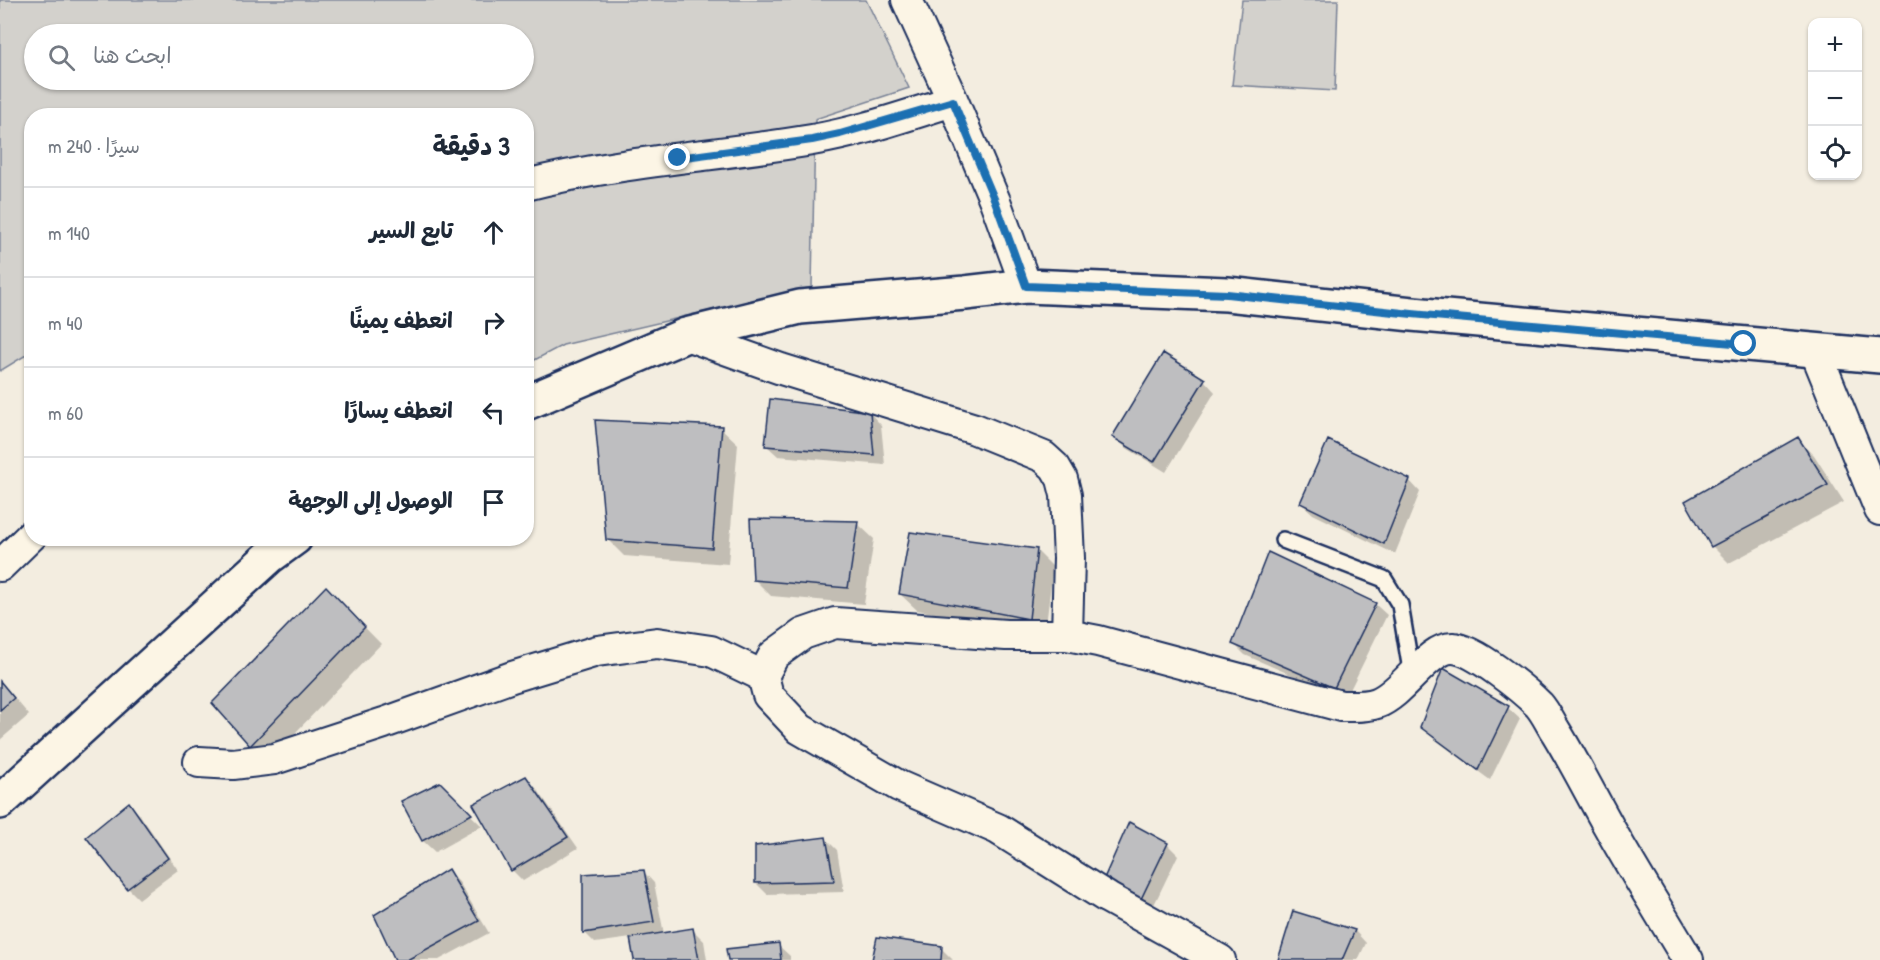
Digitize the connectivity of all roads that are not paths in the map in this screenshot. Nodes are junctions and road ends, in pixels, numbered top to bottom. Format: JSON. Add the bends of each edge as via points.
{"nodes":[{"id":1,"x":907,"y":0,"type":"edge"},
{"id":2,"x":953,"y":101,"type":"junction"},
{"id":3,"x":534,"y":183,"type":"edge"},
{"id":4,"x":1026,"y":286,"type":"junction"},
{"id":5,"x":686,"y":335,"type":"junction"},
{"id":6,"x":1815,"y":350,"type":"junction"},
{"id":7,"x":1880,"y":356,"type":"edge"},
{"id":8,"x":534,"y":400,"type":"edge"},
{"id":9,"x":1880,"y":510,"type":"edge"},
{"id":10,"x":1283,"y":540,"type":"dead end"},
{"id":11,"x":24,"y":543,"type":"edge"},
{"id":12,"x":284,"y":546,"type":"edge"},
{"id":13,"x":0,"y":566,"type":"edge"},
{"id":14,"x":1067,"y":635,"type":"junction"},
{"id":15,"x":763,"y":676,"type":"junction"},
{"id":16,"x":1412,"y":676,"type":"junction"},
{"id":17,"x":199,"y":762,"type":"dead end"},
{"id":18,"x":0,"y":802,"type":"edge"},
{"id":19,"x":1220,"y":960,"type":"edge"},
{"id":20,"x":1688,"y":960,"type":"edge"}],
"edges":[{"from":1,"to":2,"type":"street"},
{"from":2,"to":3,"type":"street","via":[[812,140],[621,165]]},
{"from":2,"to":4,"type":"street"},
{"from":4,"to":5,"type":"street","via":[[800,307]]},
{"from":4,"to":6,"type":"street","via":[[1227,294]]},
{"from":5,"to":8,"type":"street"},
{"from":5,"to":14,"type":"street","via":[[975,429],[1044,458],[1055,467],[1066,495]]},
{"from":6,"to":7,"type":"street"},
{"from":6,"to":9,"type":"street"},
{"from":10,"to":16,"type":"lane","via":[[1384,579],[1400,605]]},
{"from":11,"to":13,"type":"street"},
{"from":12,"to":18,"type":"street"},
{"from":14,"to":15,"type":"street","via":[[1006,635],[836,623],[795,639],[774,655]]},
{"from":14,"to":16,"type":"street","via":[[1341,705],[1378,702]]},
{"from":15,"to":17,"type":"street","via":[[711,651],[657,643],[597,651],[274,759],[233,764]]},
{"from":15,"to":19,"type":"street","via":[[768,695],[800,729],[899,786],[998,829],[1108,898]]},
{"from":16,"to":20,"type":"street","via":[[1429,658],[1454,648],[1469,652],[1540,706]]}]}
